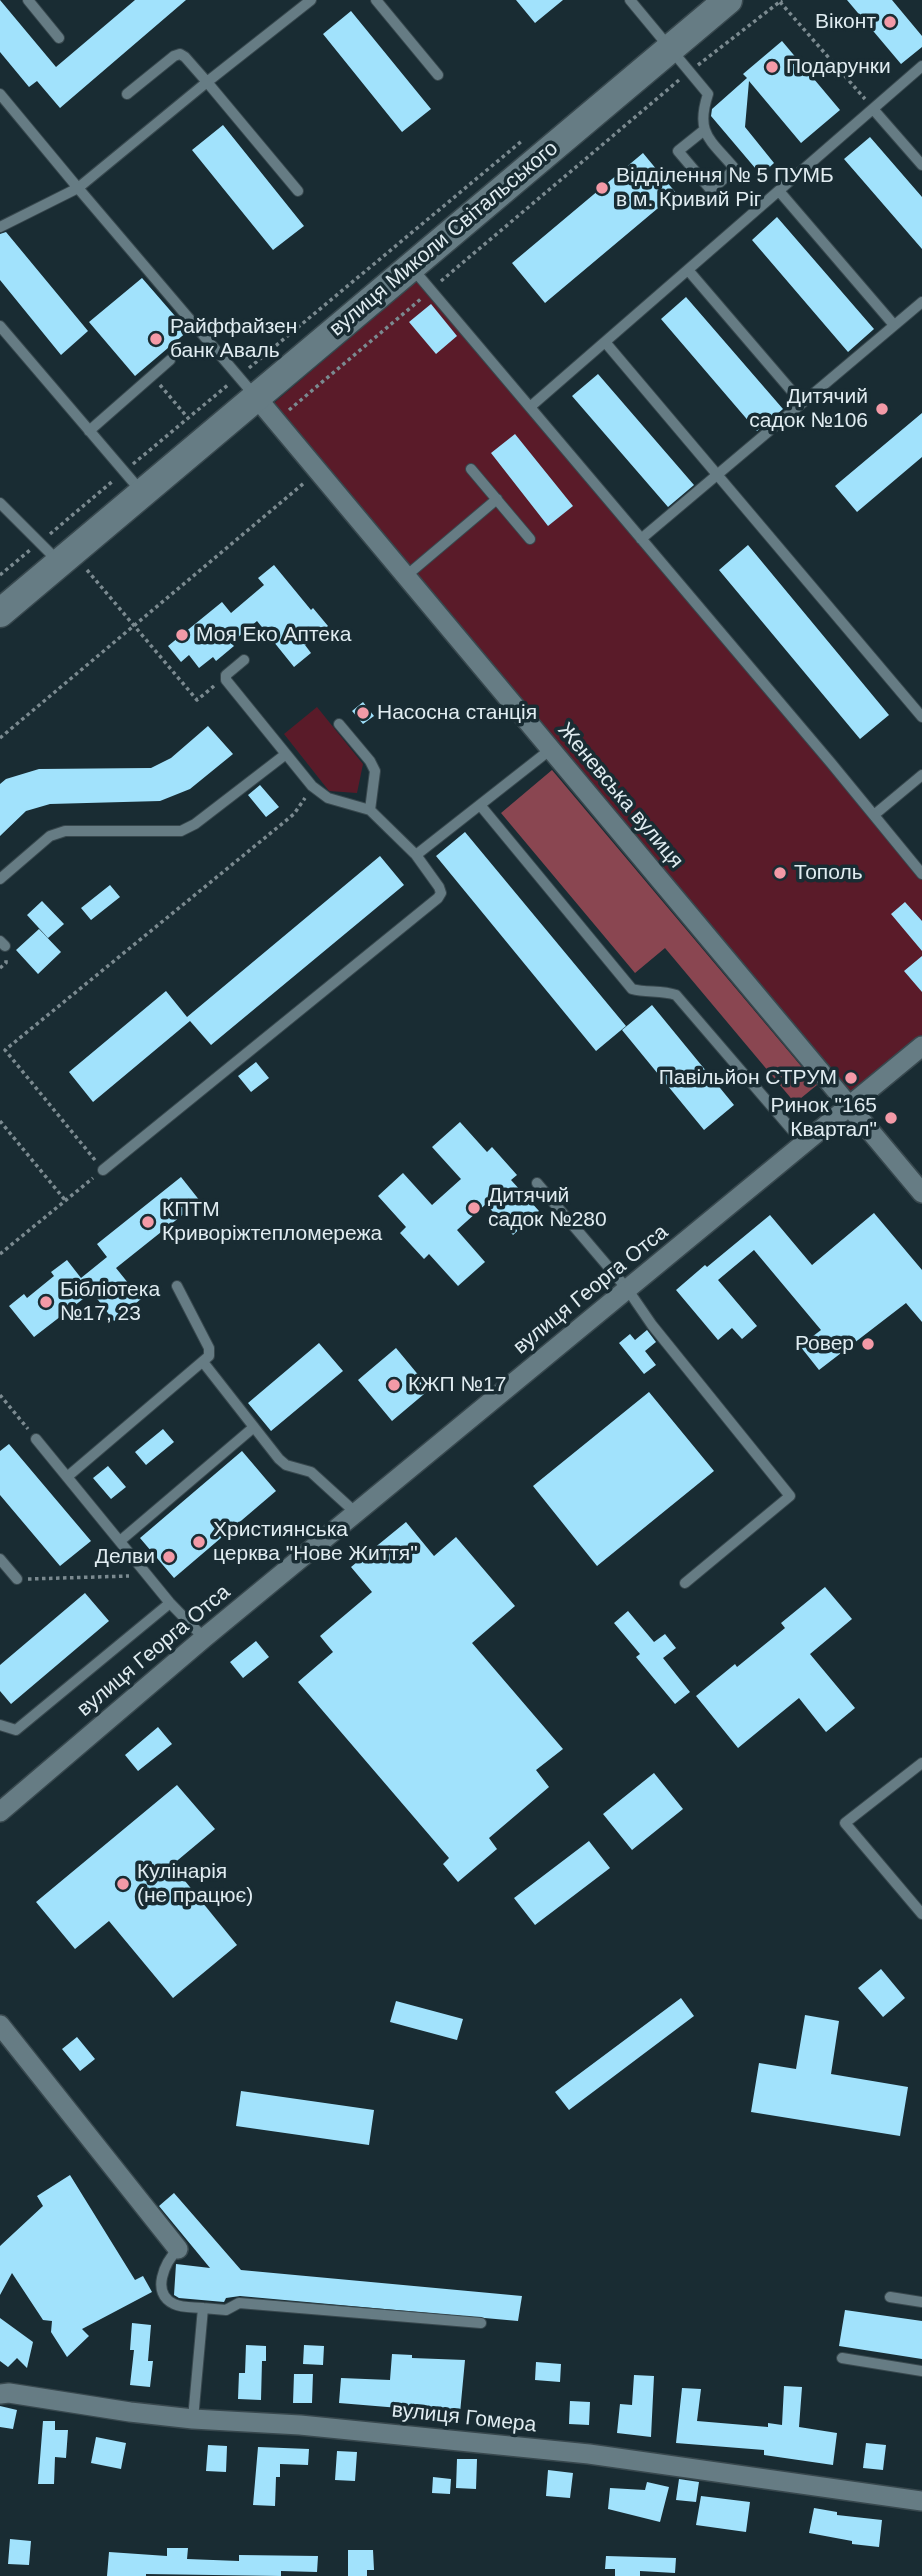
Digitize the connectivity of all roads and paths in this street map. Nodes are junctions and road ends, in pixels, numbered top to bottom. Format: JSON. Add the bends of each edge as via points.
{"nodes":[{"id":1,"x":28,"y":0,"type":"edge"},
{"id":2,"x":311,"y":0,"type":"edge"},
{"id":3,"x":376,"y":0,"type":"edge"},
{"id":4,"x":630,"y":0,"type":"edge"},
{"id":5,"x":728,"y":0,"type":"edge"},
{"id":6,"x":780,"y":1,"type":"edge"},
{"id":7,"x":59,"y":38,"type":"dead end"},
{"id":8,"x":669,"y":49,"type":"junction"},
{"id":9,"x":922,"y":66,"type":"edge"},
{"id":10,"x":689,"y":72,"type":"junction"},
{"id":11,"x":438,"y":75,"type":"dead end"},
{"id":12,"x":207,"y":82,"type":"junction"},
{"id":13,"x":0,"y":94,"type":"edge"},
{"id":14,"x":127,"y":94,"type":"dead end"},
{"id":15,"x":873,"y":108,"type":"junction"},
{"id":16,"x":703,"y":131,"type":"junction"},
{"id":17,"x":526,"y":137,"type":"dead end"},
{"id":18,"x":922,"y":165,"type":"edge"},
{"id":19,"x":78,"y":188,"type":"junction"},
{"id":20,"x":298,"y":191,"type":"dead end"},
{"id":21,"x":779,"y":191,"type":"junction"},
{"id":22,"x":0,"y":227,"type":"edge"},
{"id":23,"x":411,"y":267,"type":"junction"},
{"id":24,"x":688,"y":270,"type":"junction"},
{"id":25,"x":431,"y":290,"type":"junction"},
{"id":26,"x":922,"y":302,"type":"edge"},
{"id":27,"x":894,"y":325,"type":"junction"},
{"id":28,"x":0,"y":326,"type":"edge"},
{"id":29,"x":605,"y":342,"type":"junction"},
{"id":30,"x":170,"y":360,"type":"dead end"},
{"id":31,"x":152,"y":376,"type":"junction"},
{"id":32,"x":247,"y":387,"type":"junction"},
{"id":33,"x":802,"y":403,"type":"junction"},
{"id":34,"x":530,"y":408,"type":"junction"},
{"id":35,"x":188,"y":418,"type":"junction"},
{"id":36,"x":277,"y":421,"type":"junction"},
{"id":37,"x":89,"y":431,"type":"junction"},
{"id":38,"x":471,"y":469,"type":"dead end"},
{"id":39,"x":318,"y":471,"type":"junction"},
{"id":40,"x":124,"y":472,"type":"junction"},
{"id":41,"x":717,"y":475,"type":"junction"},
{"id":42,"x":143,"y":493,"type":"junction"},
{"id":43,"x":497,"y":499,"type":"junction"},
{"id":44,"x":0,"y":503,"type":"edge"},
{"id":45,"x":530,"y":539,"type":"dead end"},
{"id":46,"x":641,"y":539,"type":"junction"},
{"id":47,"x":39,"y":542,"type":"junction"},
{"id":48,"x":66,"y":558,"type":"junction"},
{"id":49,"x":0,"y":575,"type":"edge"},
{"id":50,"x":406,"y":576,"type":"junction"},
{"id":51,"x":0,"y":613,"type":"edge"},
{"id":52,"x":134,"y":625,"type":"junction"},
{"id":53,"x":244,"y":660,"type":"dead end"},
{"id":54,"x":225,"y":677,"type":"junction"},
{"id":55,"x":922,"y":717,"type":"edge"},
{"id":56,"x":339,"y":724,"type":"dead end"},
{"id":57,"x":0,"y":738,"type":"edge"},
{"id":58,"x":551,"y":749,"type":"junction"},
{"id":59,"x":286,"y":754,"type":"junction"},
{"id":60,"x":922,"y":775,"type":"edge"},
{"id":61,"x":312,"y":786,"type":"junction"},
{"id":62,"x":480,"y":805,"type":"junction"},
{"id":63,"x":370,"y":810,"type":"junction"},
{"id":64,"x":874,"y":815,"type":"junction"},
{"id":65,"x":416,"y":855,"type":"junction"},
{"id":66,"x":922,"y":874,"type":"edge"},
{"id":67,"x":0,"y":879,"type":"edge"},
{"id":68,"x":922,"y":1046,"type":"edge"},
{"id":69,"x":850,"y":1107,"type":"junction"},
{"id":70,"x":0,"y":1121,"type":"edge"},
{"id":71,"x":804,"y":1144,"type":"junction"},
{"id":72,"x":103,"y":1170,"type":"junction"},
{"id":73,"x":537,"y":1183,"type":"dead end"},
{"id":74,"x":922,"y":1193,"type":"edge"},
{"id":75,"x":65,"y":1200,"type":"junction"},
{"id":76,"x":0,"y":1254,"type":"edge"},
{"id":77,"x":177,"y":1286,"type":"dead end"},
{"id":78,"x":628,"y":1290,"type":"junction"},
{"id":79,"x":203,"y":1362,"type":"junction"},
{"id":80,"x":0,"y":1395,"type":"edge"},
{"id":81,"x":254,"y":1427,"type":"junction"},
{"id":82,"x":36,"y":1439,"type":"joint"},
{"id":83,"x":68,"y":1477,"type":"junction"},
{"id":84,"x":356,"y":1513,"type":"junction"},
{"id":85,"x":120,"y":1541,"type":"junction"},
{"id":86,"x":0,"y":1559,"type":"edge"},
{"id":87,"x":148,"y":1576,"type":"junction"},
{"id":88,"x":17,"y":1579,"type":"joint"},
{"id":89,"x":685,"y":1583,"type":"dead end"},
{"id":90,"x":170,"y":1603,"type":"junction"},
{"id":91,"x":204,"y":1638,"type":"junction"},
{"id":92,"x":0,"y":1725,"type":"edge"},
{"id":93,"x":922,"y":1763,"type":"edge"},
{"id":94,"x":0,"y":1812,"type":"edge"},
{"id":95,"x":922,"y":1914,"type":"edge"},
{"id":96,"x":0,"y":2025,"type":"edge"},
{"id":97,"x":178,"y":2249,"type":"joint"},
{"id":98,"x":890,"y":2297,"type":"dead end"},
{"id":99,"x":922,"y":2302,"type":"edge"},
{"id":100,"x":203,"y":2308,"type":"junction"},
{"id":101,"x":481,"y":2323,"type":"dead end"},
{"id":102,"x":842,"y":2358,"type":"dead end"},
{"id":103,"x":922,"y":2371,"type":"edge"},
{"id":104,"x":0,"y":2394,"type":"edge"},
{"id":105,"x":193,"y":2419,"type":"junction"},
{"id":106,"x":922,"y":2501,"type":"edge"}],
"edges":[{"from":1,"to":7,"type":"lane"},
{"from":2,"to":12,"type":"lane"},
{"from":3,"to":11,"type":"lane"},
{"from":4,"to":8,"type":"lane"},
{"from":5,"to":8,"type":"main road","name":"вулиця Миколи Світальського"},
{"from":6,"to":10,"type":"path"},
{"from":6,"to":15,"type":"path"},
{"from":8,"to":10,"type":"lane"},
{"from":8,"to":23,"type":"main road","name":"вулиця Миколи Світальського"},
{"from":9,"to":15,"type":"lane"},
{"from":10,"to":16,"type":"lane","via":[[708,94],[702,112]]},
{"from":10,"to":25,"type":"path"},
{"from":12,"to":14,"type":"lane","via":[[180,54]]},
{"from":12,"to":19,"type":"lane"},
{"from":12,"to":20,"type":"lane"},
{"from":13,"to":19,"type":"lane"},
{"from":15,"to":18,"type":"lane"},
{"from":15,"to":21,"type":"lane"},
{"from":16,"to":16,"type":"lane","via":[[678,151],[711,190],[734,169]]},
{"from":17,"to":32,"type":"path"},
{"from":19,"to":22,"type":"lane"},
{"from":19,"to":32,"type":"lane"},
{"from":21,"to":24,"type":"lane"},
{"from":21,"to":27,"type":"lane"},
{"from":23,"to":25,"type":"lane"},
{"from":23,"to":32,"type":"main road","name":"вулиця Миколи Світальського"},
{"from":24,"to":29,"type":"lane"},
{"from":24,"to":33,"type":"lane"},
{"from":25,"to":34,"type":"lane"},
{"from":25,"to":36,"type":"path"},
{"from":26,"to":27,"type":"lane"},
{"from":27,"to":33,"type":"lane"},
{"from":28,"to":37,"type":"lane"},
{"from":29,"to":34,"type":"lane"},
{"from":29,"to":41,"type":"lane"},
{"from":30,"to":31,"type":"lane"},
{"from":31,"to":35,"type":"path"},
{"from":31,"to":37,"type":"lane"},
{"from":32,"to":35,"type":"path"},
{"from":32,"to":36,"type":"street","name":"Женевська вулиця"},
{"from":32,"to":42,"type":"main road","name":"вулиця Миколи Світальського"},
{"from":33,"to":41,"type":"lane"},
{"from":34,"to":46,"type":"lane"},
{"from":35,"to":40,"type":"path"},
{"from":36,"to":39,"type":"street","name":"Женевська вулиця"},
{"from":37,"to":40,"type":"lane"},
{"from":38,"to":43,"type":"lane"},
{"from":39,"to":50,"type":"street","name":"Женевська вулиця"},
{"from":39,"to":52,"type":"path"},
{"from":40,"to":42,"type":"lane"},
{"from":40,"to":47,"type":"path"},
{"from":41,"to":46,"type":"lane"},
{"from":41,"to":55,"type":"lane"},
{"from":42,"to":48,"type":"main road","name":"вулиця Миколи Світальського"},
{"from":43,"to":45,"type":"lane"},
{"from":43,"to":50,"type":"lane"},
{"from":44,"to":47,"type":"lane"},
{"from":46,"to":64,"type":"lane"},
{"from":47,"to":48,"type":"lane"},
{"from":47,"to":49,"type":"path"},
{"from":48,"to":51,"type":"main road","name":"вулиця Миколи Світальського"},
{"from":48,"to":52,"type":"path"},
{"from":50,"to":58,"type":"street","name":"Женевська вулиця"},
{"from":52,"to":54,"type":"path","via":[[197,700]]},
{"from":52,"to":57,"type":"path"},
{"from":53,"to":54,"type":"lane"},
{"from":54,"to":59,"type":"lane"},
{"from":56,"to":63,"type":"lane","via":[[375,771]]},
{"from":58,"to":62,"type":"lane"},
{"from":58,"to":69,"type":"street","name":"Женевська вулиця"},
{"from":59,"to":61,"type":"lane"},
{"from":59,"to":67,"type":"lane","via":[[180,831],[65,831],[50,836]]},
{"from":60,"to":64,"type":"lane"},
{"from":61,"to":63,"type":"lane","via":[[328,798]]},
{"from":61,"to":72,"type":"path","via":[[294,814],[5,1050]]},
{"from":62,"to":65,"type":"lane"},
{"from":62,"to":71,"type":"lane","via":[[632,989],[676,995]]},
{"from":63,"to":65,"type":"lane"},
{"from":64,"to":66,"type":"lane"},
{"from":65,"to":72,"type":"lane","via":[[439,887],[438,898]]},
{"from":68,"to":69,"type":"street","name":"вулиця Георга Отса"},
{"from":69,"to":71,"type":"street","name":"вулиця Георга Отса"},
{"from":69,"to":74,"type":"street","name":"Женевська вулиця"},
{"from":70,"to":75,"type":"path"},
{"from":71,"to":78,"type":"street","name":"вулиця Георга Отса"},
{"from":72,"to":75,"type":"path"},
{"from":73,"to":78,"type":"lane"},
{"from":75,"to":76,"type":"path"},
{"from":77,"to":79,"type":"lane","via":[[209,1348]]},
{"from":78,"to":84,"type":"street","name":"вулиця Георга Отса"},
{"from":78,"to":89,"type":"lane","via":[[790,1496]]},
{"from":79,"to":81,"type":"lane"},
{"from":79,"to":83,"type":"lane"},
{"from":80,"to":82,"type":"path"},
{"from":81,"to":84,"type":"lane","via":[[286,1465],[311,1472]]},
{"from":81,"to":85,"type":"lane"},
{"from":82,"to":83,"type":"lane"},
{"from":83,"to":85,"type":"lane"},
{"from":84,"to":91,"type":"street","name":"вулиця Георга Отса"},
{"from":85,"to":87,"type":"lane"},
{"from":86,"to":88,"type":"lane"},
{"from":87,"to":88,"type":"path"},
{"from":87,"to":90,"type":"lane"},
{"from":90,"to":91,"type":"lane"},
{"from":90,"to":92,"type":"lane","via":[[16,1730]]},
{"from":91,"to":94,"type":"street","name":"вулиця Георга Отса"},
{"from":93,"to":95,"type":"lane","via":[[845,1823]]},
{"from":96,"to":97,"type":"street"},
{"from":97,"to":100,"type":"lane","via":[[162,2271],[164,2296],[170,2303]]},
{"from":98,"to":99,"type":"lane"},
{"from":100,"to":101,"type":"lane","via":[[226,2310],[239,2303]]},
{"from":100,"to":105,"type":"lane"},
{"from":102,"to":103,"type":"lane"},
{"from":104,"to":105,"type":"street","name":"вулиця Гомера"},
{"from":105,"to":106,"type":"street","name":"вулиця Гомера","via":[[576,2453]]}]}
